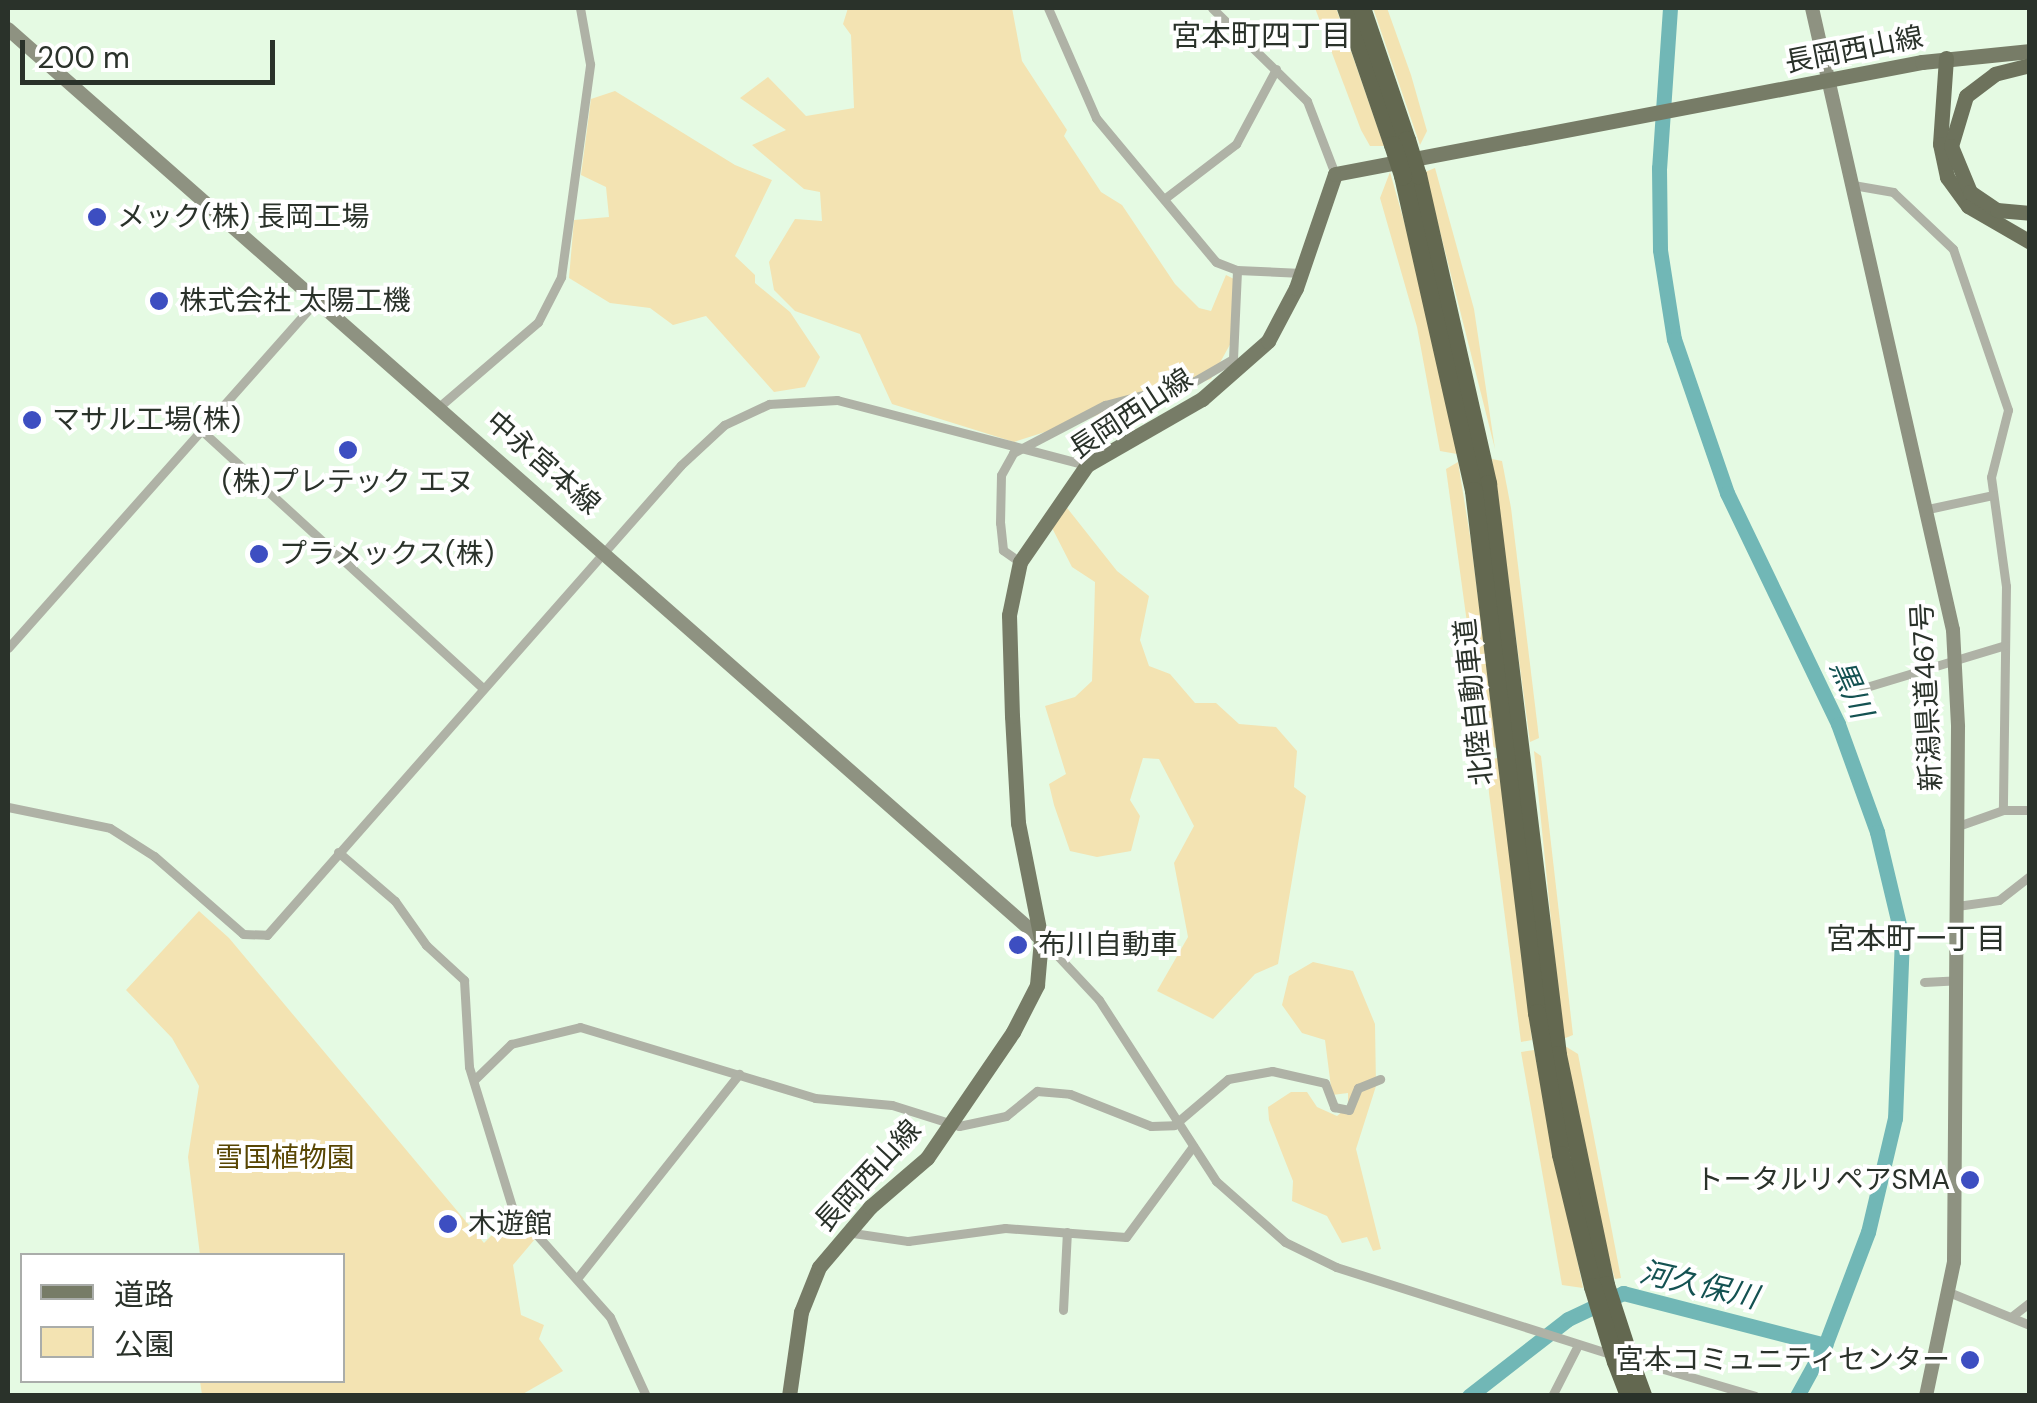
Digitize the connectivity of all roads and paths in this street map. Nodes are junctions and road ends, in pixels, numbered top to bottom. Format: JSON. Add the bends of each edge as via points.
{"nodes":[{"id":1,"x":580,"y":8,"type":"edge"},
{"id":2,"x":1048,"y":8,"type":"edge"},
{"id":3,"x":1212,"y":8,"type":"edge"},
{"id":4,"x":1346,"y":8,"type":"edge"},
{"id":5,"x":1362,"y":8,"type":"edge"},
{"id":6,"x":1812,"y":8,"type":"edge"},
{"id":7,"x":8,"y":29,"type":"edge"},
{"id":8,"x":2030,"y":51,"type":"edge"},
{"id":9,"x":1949,"y":58,"type":"junction"},
{"id":10,"x":2030,"y":62,"type":"edge"},
{"id":11,"x":1276,"y":69,"type":"junction"},
{"id":12,"x":1828,"y":79,"type":"junction"},
{"id":13,"x":1400,"y":143,"type":"junction"},
{"id":14,"x":1335,"y":174,"type":"junction"},
{"id":15,"x":1853,"y":185,"type":"junction"},
{"id":16,"x":1164,"y":199,"type":"junction"},
{"id":17,"x":2030,"y":213,"type":"edge"},
{"id":18,"x":2030,"y":242,"type":"edge"},
{"id":19,"x":1237,"y":270,"type":"junction"},
{"id":20,"x":1302,"y":274,"type":"junction"},
{"id":21,"x":318,"y":299,"type":"junction"},
{"id":22,"x":440,"y":406,"type":"junction"},
{"id":23,"x":200,"y":429,"type":"junction"},
{"id":24,"x":1018,"y":449,"type":"junction"},
{"id":25,"x":1087,"y":465,"type":"junction"},
{"id":26,"x":1993,"y":495,"type":"junction"},
{"id":27,"x":1928,"y":510,"type":"junction"},
{"id":28,"x":604,"y":551,"type":"junction"},
{"id":29,"x":1020,"y":562,"type":"junction"},
{"id":30,"x":2005,"y":645,"type":"junction"},
{"id":31,"x":8,"y":647,"type":"edge"},
{"id":32,"x":1955,"y":658,"type":"junction"},
{"id":33,"x":483,"y":688,"type":"junction"},
{"id":34,"x":1863,"y":688,"type":"dead end"},
{"id":35,"x":8,"y":808,"type":"edge"},
{"id":36,"x":2003,"y":810,"type":"junction"},
{"id":37,"x":2030,"y":810,"type":"edge"},
{"id":38,"x":1958,"y":826,"type":"junction"},
{"id":39,"x":338,"y":852,"type":"junction"},
{"id":40,"x":2030,"y":876,"type":"edge"},
{"id":41,"x":1956,"y":906,"type":"junction"},
{"id":42,"x":1042,"y":939,"type":"junction"},
{"id":43,"x":1957,"y":980,"type":"junction"},
{"id":44,"x":1924,"y":982,"type":"dead end"},
{"id":45,"x":740,"y":1074,"type":"junction"},
{"id":46,"x":1380,"y":1079,"type":"dead end"},
{"id":47,"x":474,"y":1080,"type":"junction"},
{"id":48,"x":950,"y":1123,"type":"junction"},
{"id":49,"x":1178,"y":1123,"type":"junction"},
{"id":50,"x":1193,"y":1146,"type":"junction"},
{"id":51,"x":846,"y":1232,"type":"junction"},
{"id":52,"x":1067,"y":1232,"type":"junction"},
{"id":53,"x":579,"y":1276,"type":"junction"},
{"id":54,"x":1952,"y":1294,"type":"junction"},
{"id":55,"x":2030,"y":1302,"type":"edge"},
{"id":56,"x":1063,"y":1310,"type":"dead end"},
{"id":57,"x":2011,"y":1317,"type":"junction"},
{"id":58,"x":2030,"y":1325,"type":"edge"},
{"id":59,"x":1578,"y":1345,"type":"junction"},
{"id":60,"x":1625,"y":1365,"type":"junction"},
{"id":61,"x":646,"y":1396,"type":"edge"},
{"id":62,"x":789,"y":1396,"type":"edge"},
{"id":63,"x":1552,"y":1396,"type":"edge"},
{"id":64,"x":1629,"y":1396,"type":"edge"},
{"id":65,"x":1644,"y":1396,"type":"edge"},
{"id":66,"x":1755,"y":1396,"type":"edge"},
{"id":67,"x":1926,"y":1396,"type":"edge"}],
"edges":[{"from":1,"to":22,"type":"street","via":[[590,64],[561,277],[538,322]]},
{"from":2,"to":16,"type":"street","via":[[1096,118]]},
{"from":3,"to":11,"type":"street"},
{"from":4,"to":13,"type":"highway","name":"北陸自動車道"},
{"from":5,"to":13,"type":"highway","name":"北陸自動車道"},
{"from":6,"to":12,"type":"main road","name":"新潟県道467号"},
{"from":7,"to":21,"type":"main road","name":"中永宮本線"},
{"from":8,"to":9,"type":"main road","name":"長岡西山線"},
{"from":9,"to":10,"type":"main road"},
{"from":9,"to":12,"type":"main road","name":"長岡西山線"},
{"from":9,"to":18,"type":"highway","via":[[1940,144],[1947,177],[1968,206]]},
{"from":10,"to":17,"type":"highway","via":[[1994,74],[1966,96],[1951,146],[1970,192],[1996,210]]},
{"from":11,"to":14,"type":"street","via":[[1308,101]]},
{"from":11,"to":16,"type":"street","via":[[1236,144]]},
{"from":12,"to":14,"type":"main road","name":"長岡西山線"},
{"from":12,"to":15,"type":"main road","name":"新潟県道467号"},
{"from":13,"to":60,"type":"highway","name":"北陸自動車道","bridge":true,"via":[[1488,484],[1558,1055],[1600,1286]]},
{"from":14,"to":20,"type":"main road","name":"長岡西山線"},
{"from":15,"to":26,"type":"street","via":[[1883,188],[1914,208],[1962,266],[2008,410],[1994,458]]},
{"from":15,"to":27,"type":"main road","name":"新潟県道467号"},
{"from":16,"to":19,"type":"street","via":[[1216,262]]},
{"from":19,"to":20,"type":"street"},
{"from":19,"to":24,"type":"street","via":[[1233,359],[1195,381],[1105,406]]},
{"from":20,"to":25,"type":"main road","name":"長岡西山線","via":[[1281,322],[1244,368],[1136,441]]},
{"from":21,"to":22,"type":"main road","name":"中永宮本線"},
{"from":21,"to":23,"type":"street"},
{"from":22,"to":28,"type":"main road","name":"中永宮本線"},
{"from":23,"to":31,"type":"street"},
{"from":23,"to":33,"type":"street"},
{"from":24,"to":25,"type":"street"},
{"from":24,"to":28,"type":"street","via":[[850,402],[801,399],[758,408],[715,432]]},
{"from":24,"to":29,"type":"street","via":[[1000,475],[1000,523],[1003,550]]},
{"from":25,"to":29,"type":"main road","name":"長岡西山線"},
{"from":26,"to":27,"type":"street"},
{"from":26,"to":30,"type":"street","via":[[2004,544]]},
{"from":27,"to":32,"type":"main road","name":"新潟県道467号"},
{"from":28,"to":33,"type":"street"},
{"from":28,"to":42,"type":"main road","name":"中永宮本線"},
{"from":29,"to":42,"type":"main road","name":"長岡西山線","via":[[1008,636],[1016,799]]},
{"from":30,"to":32,"type":"street"},
{"from":30,"to":36,"type":"street"},
{"from":32,"to":34,"type":"street"},
{"from":32,"to":38,"type":"main road","name":"新潟県道467号"},
{"from":33,"to":39,"type":"street"},
{"from":35,"to":39,"type":"street","via":[[88,820],[132,840],[252,938],[267,935]]},
{"from":36,"to":37,"type":"street"},
{"from":36,"to":38,"type":"street"},
{"from":38,"to":41,"type":"main road","name":"新潟県道467号"},
{"from":39,"to":47,"type":"street","via":[[395,901],[426,945],[464,980],[464,1044]]},
{"from":40,"to":41,"type":"street","via":[[1998,900]]},
{"from":41,"to":43,"type":"main road","name":"新潟県道467号"},
{"from":42,"to":48,"type":"main road","name":"長岡西山線","via":[[1030,1001]]},
{"from":42,"to":49,"type":"street","via":[[1093,991]]},
{"from":43,"to":44,"type":"street"},
{"from":43,"to":54,"type":"main road","name":"新潟県道467号"},
{"from":45,"to":47,"type":"street","via":[[580,1027],[510,1044]]},
{"from":45,"to":48,"type":"street","via":[[814,1098],[892,1106]]},
{"from":45,"to":53,"type":"street"},
{"from":46,"to":49,"type":"street","via":[[1362,1085],[1354,1106],[1341,1110],[1325,1084],[1290,1072],[1228,1079]]},
{"from":47,"to":53,"type":"street","via":[[512,1207]]},
{"from":48,"to":49,"type":"street","via":[[994,1120],[1030,1095],[1047,1092],[1110,1107],[1151,1126]]},
{"from":48,"to":51,"type":"main road","name":"長岡西山線","via":[[927,1158]]},
{"from":49,"to":50,"type":"street"},
{"from":50,"to":52,"type":"street","via":[[1132,1234]]},
{"from":50,"to":59,"type":"street","via":[[1225,1192],[1302,1254]]},
{"from":51,"to":52,"type":"street","via":[[908,1241],[971,1230]]},
{"from":51,"to":62,"type":"main road","name":"長岡西山線","via":[[804,1302]]},
{"from":52,"to":56,"type":"street"},
{"from":53,"to":61,"type":"street","via":[[610,1317]]},
{"from":54,"to":57,"type":"street"},
{"from":54,"to":67,"type":"main road","name":"新潟県道467号"},
{"from":55,"to":57,"type":"street"},
{"from":57,"to":58,"type":"street"},
{"from":59,"to":63,"type":"street"},
{"from":59,"to":66,"type":"street"},
{"from":60,"to":64,"type":"highway","name":"北陸自動車道"},
{"from":60,"to":65,"type":"highway","name":"北陸自動車道"}]}
